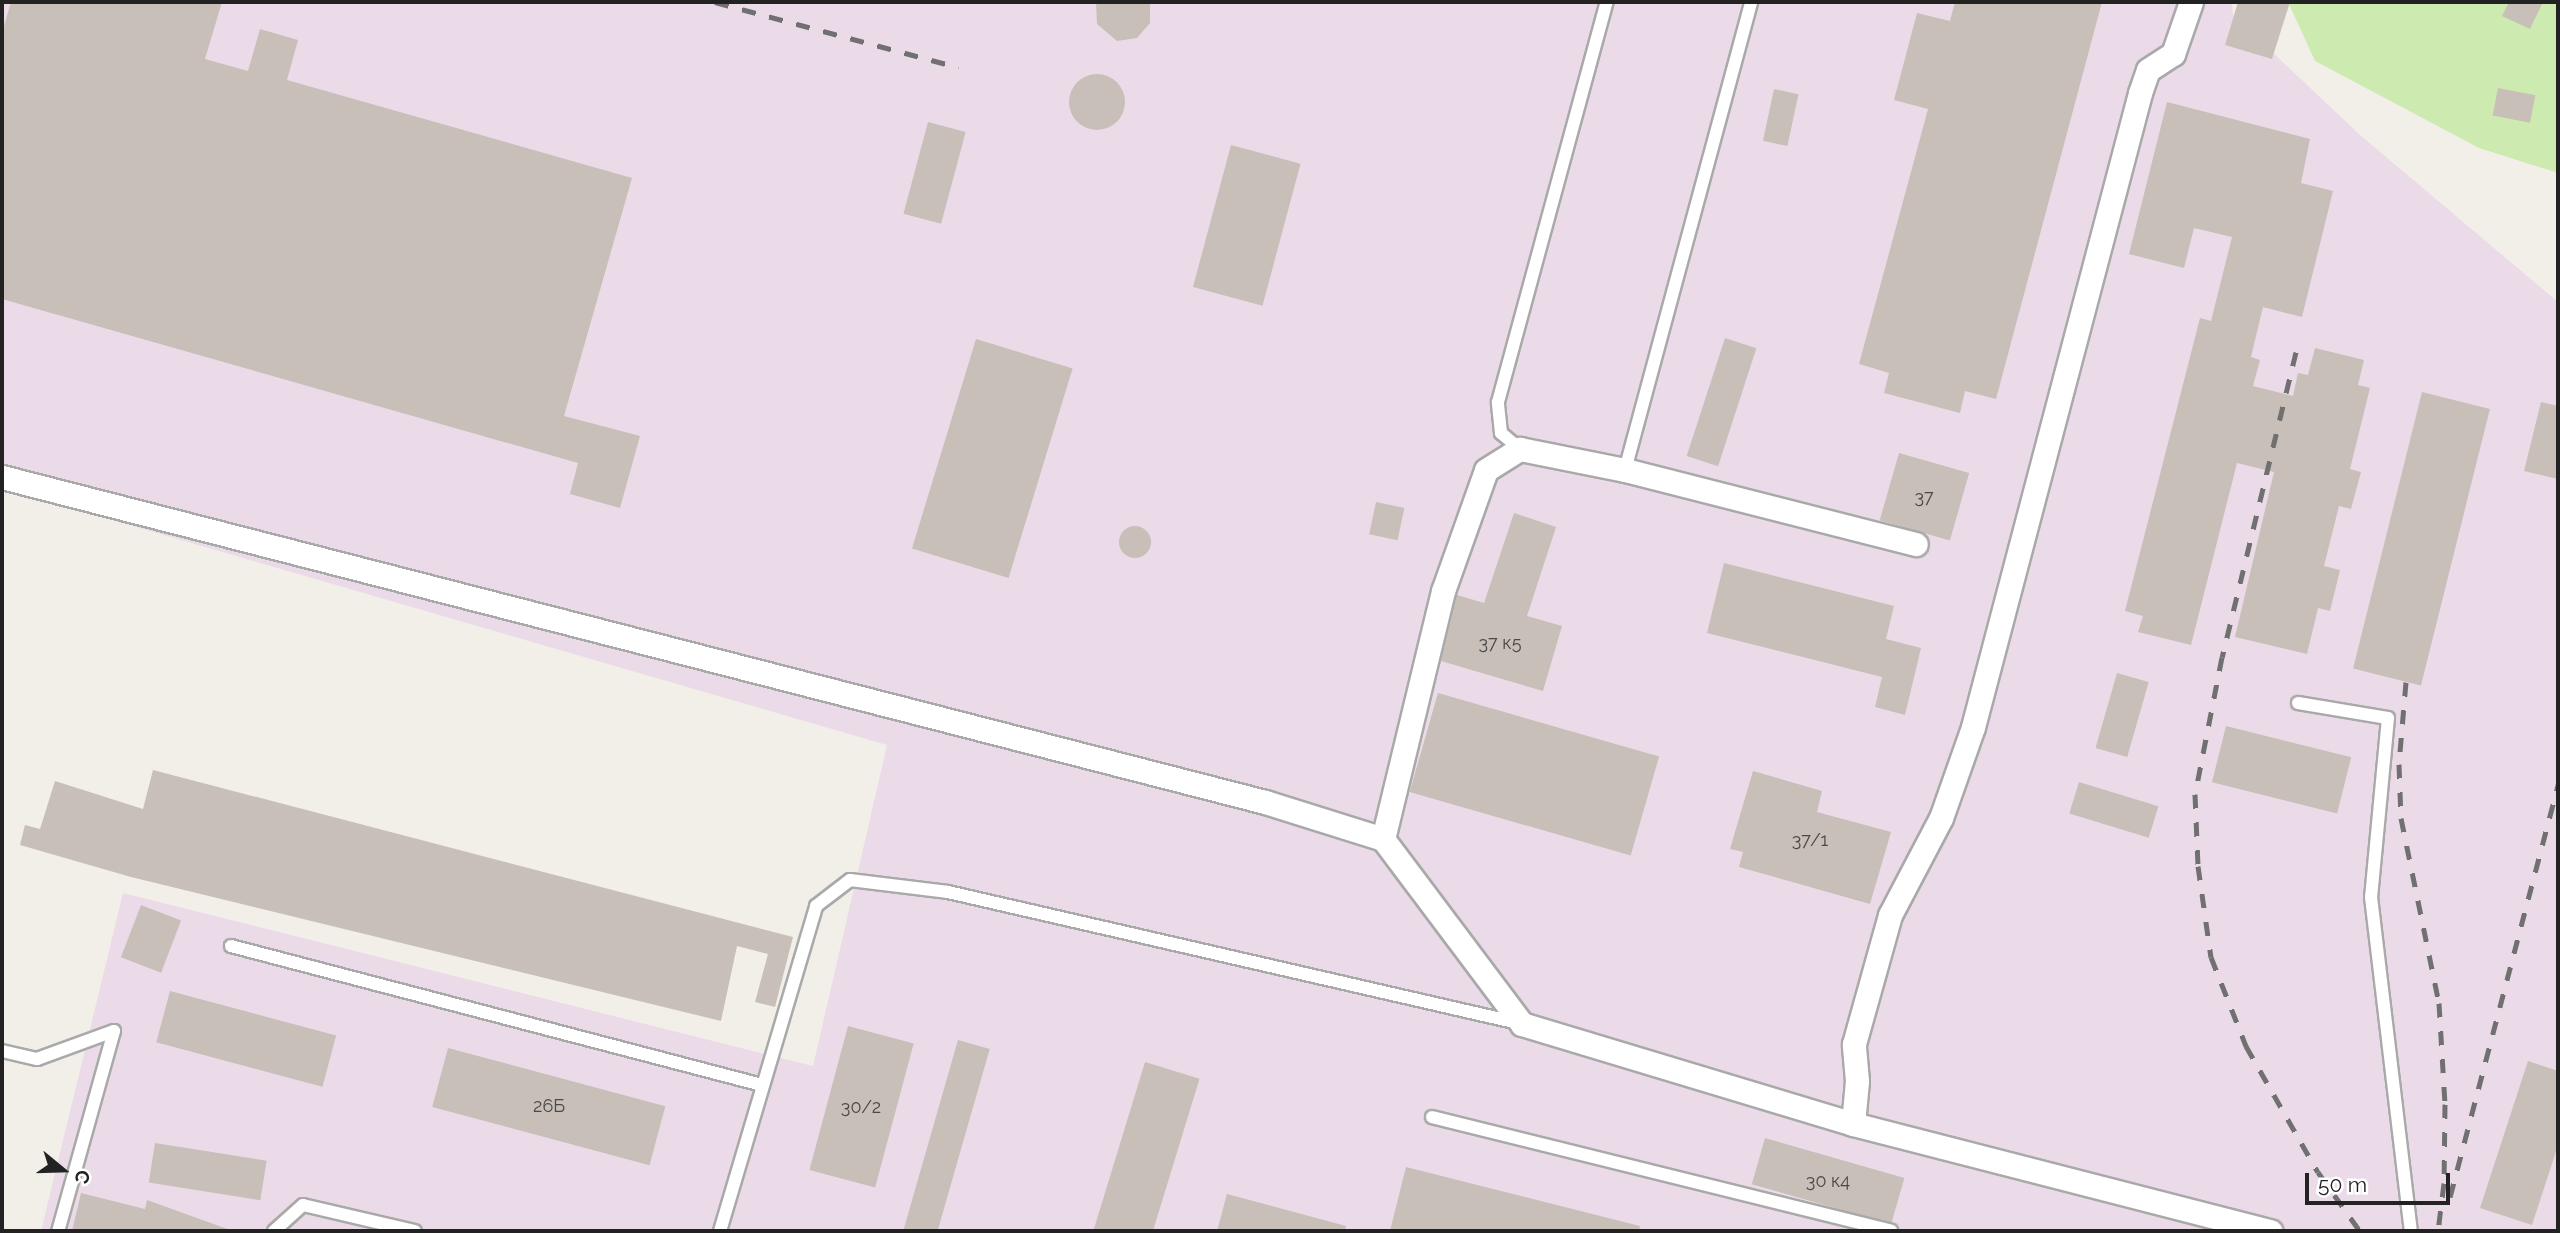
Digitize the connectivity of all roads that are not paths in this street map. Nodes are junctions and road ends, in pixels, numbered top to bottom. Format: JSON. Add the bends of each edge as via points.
{"nodes":[{"id":1,"x":1607,"y":2,"type":"edge"},
{"id":2,"x":1751,"y":2,"type":"edge"},
{"id":3,"x":2191,"y":2,"type":"edge"},
{"id":4,"x":1520,"y":449,"type":"junction"},
{"id":5,"x":1625,"y":470,"type":"junction"},
{"id":6,"x":2,"y":477,"type":"edge"},
{"id":7,"x":1916,"y":544,"type":"dead end"},
{"id":8,"x":2298,"y":703,"type":"dead end"},
{"id":9,"x":1383,"y":839,"type":"junction"},
{"id":10,"x":231,"y":946,"type":"dead end"},
{"id":11,"x":1522,"y":1024,"type":"junction"},
{"id":12,"x":2,"y":1051,"type":"edge"},
{"id":13,"x":762,"y":1085,"type":"junction"},
{"id":14,"x":1432,"y":1117,"type":"dead end"},
{"id":15,"x":1853,"y":1124,"type":"junction"},
{"id":16,"x":58,"y":1231,"type":"edge"},
{"id":17,"x":274,"y":1231,"type":"edge"},
{"id":18,"x":415,"y":1231,"type":"edge"},
{"id":19,"x":720,"y":1231,"type":"edge"},
{"id":20,"x":1891,"y":1231,"type":"edge"},
{"id":21,"x":2270,"y":1231,"type":"edge"},
{"id":22,"x":2411,"y":1231,"type":"edge"}],
"edges":[{"from":1,"to":4,"type":"lane","via":[[1498,402],[1501,433]]},
{"from":2,"to":5,"type":"lane"},
{"from":3,"to":15,"type":"street","via":[[2173,54],[2148,70],[2140,93],[1973,727],[1941,818],[1890,915],[1854,1044]]},
{"from":4,"to":5,"type":"street"},
{"from":4,"to":9,"type":"street","via":[[1486,470],[1443,591]]},
{"from":5,"to":7,"type":"street"},
{"from":6,"to":9,"type":"street","via":[[1265,802]]},
{"from":8,"to":22,"type":"lane","via":[[2388,718],[2371,897]]},
{"from":9,"to":11,"type":"street"},
{"from":10,"to":13,"type":"lane"},
{"from":11,"to":13,"type":"lane","via":[[948,892],[850,880],[816,906]]},
{"from":11,"to":15,"type":"street"},
{"from":12,"to":16,"type":"lane","via":[[37,1059],[114,1031]]},
{"from":13,"to":19,"type":"lane"},
{"from":14,"to":20,"type":"lane"},
{"from":15,"to":21,"type":"street"},
{"from":17,"to":18,"type":"lane","via":[[303,1206]]}]}
